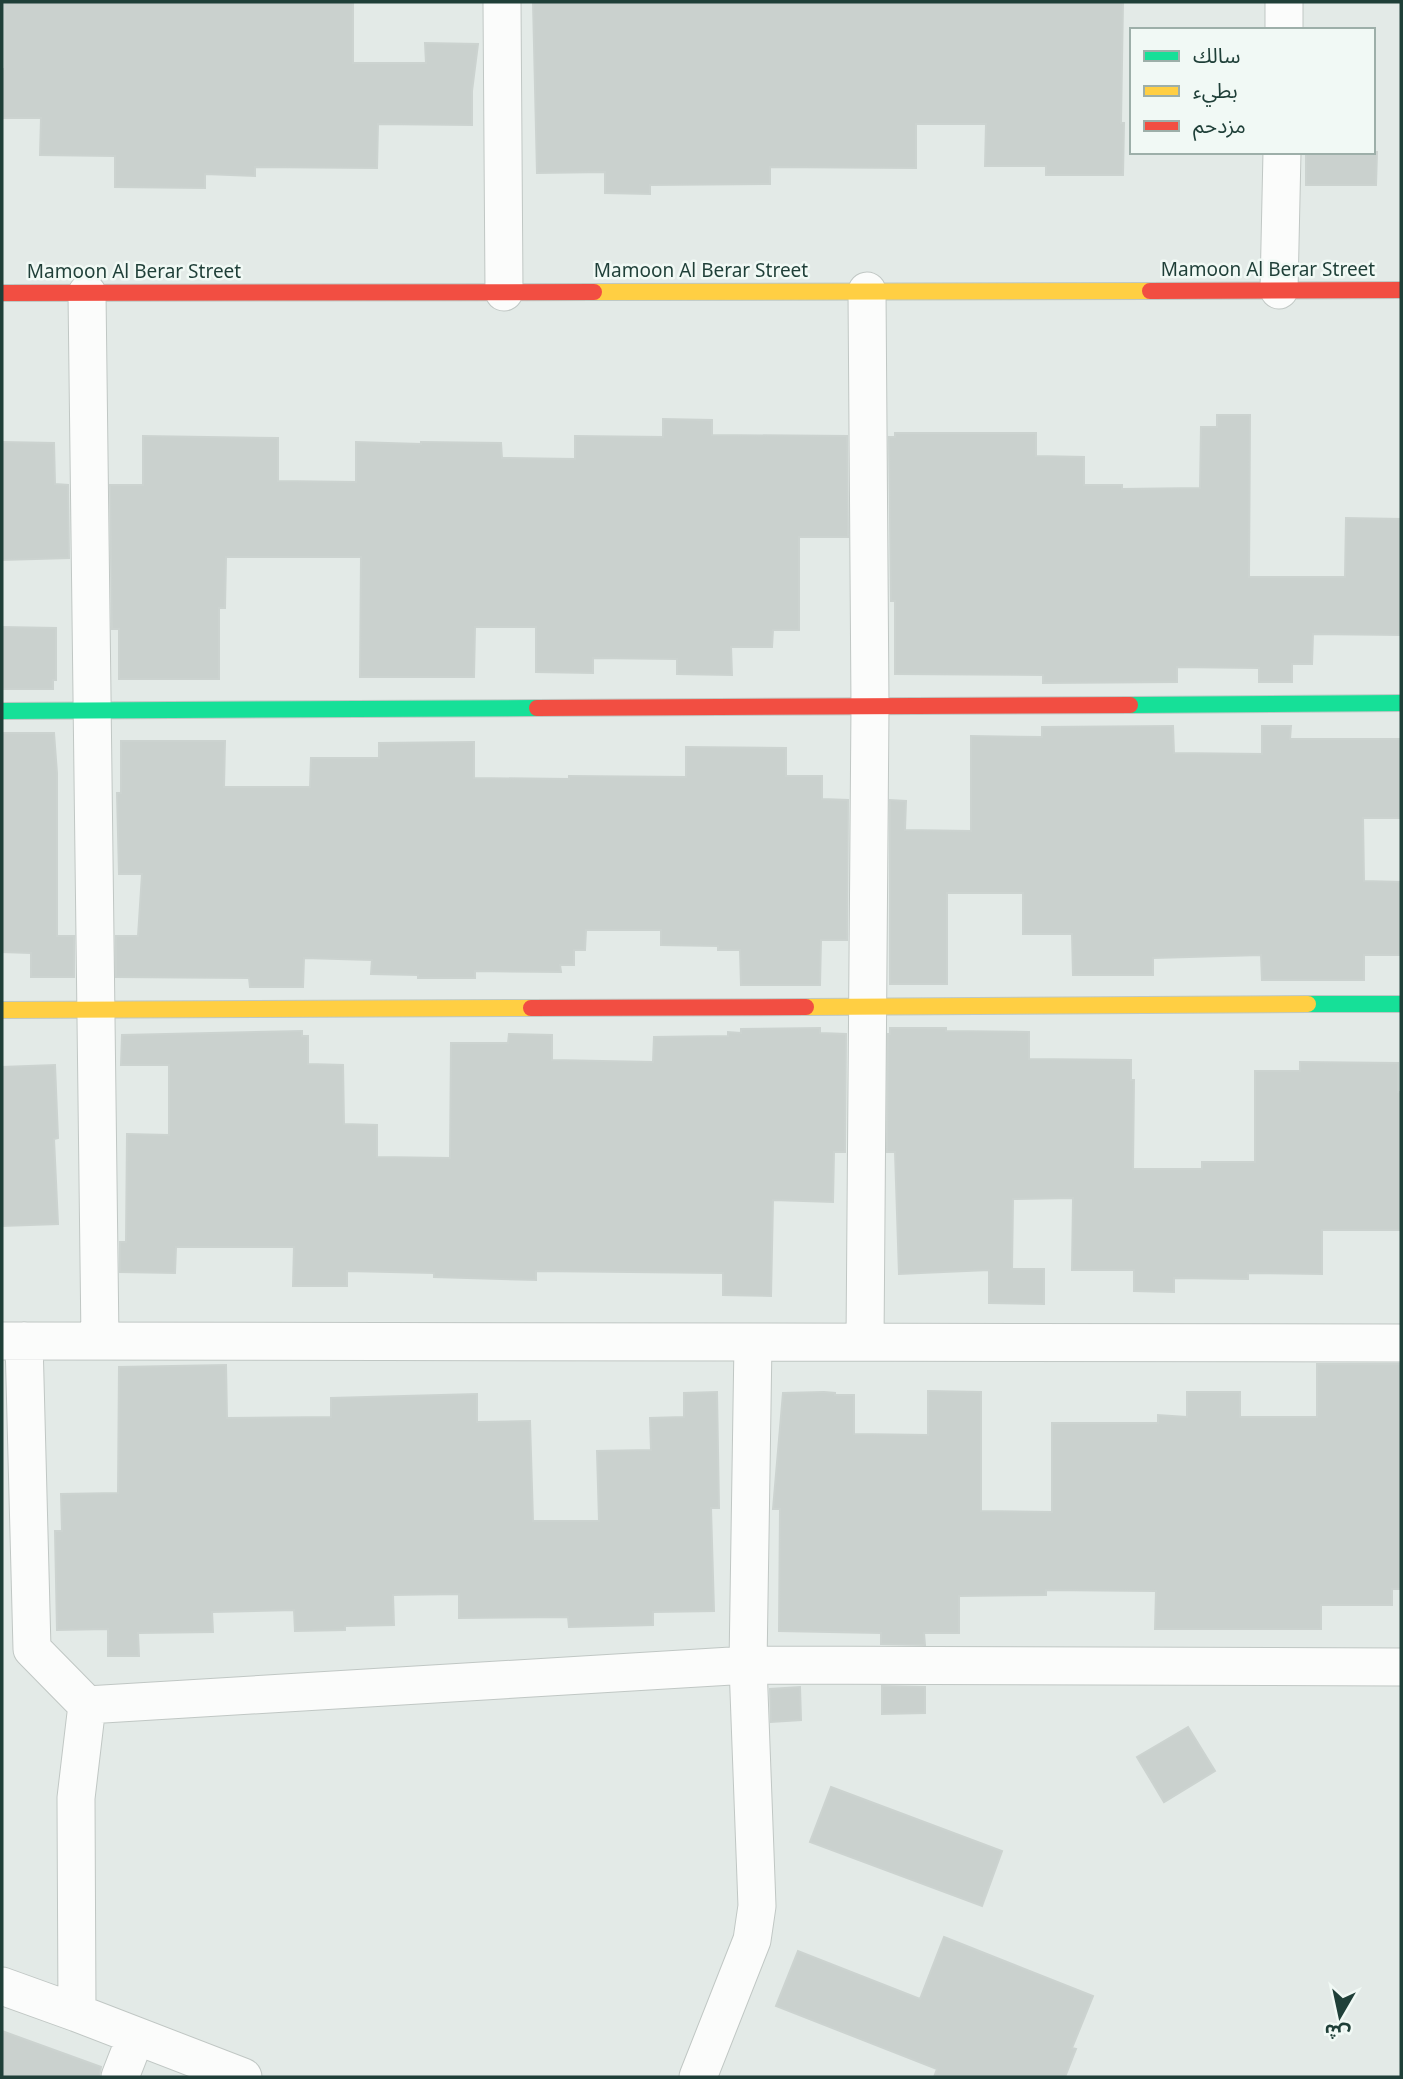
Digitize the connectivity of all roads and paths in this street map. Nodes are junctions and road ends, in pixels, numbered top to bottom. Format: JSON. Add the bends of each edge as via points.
{"nodes":[{"id":1,"x":502,"y":2,"type":"edge"},
{"id":2,"x":1284,"y":2,"type":"edge"},
{"id":3,"x":1284,"y":28,"type":"edge"},
{"id":4,"x":1282,"y":154,"type":"edge"},
{"id":5,"x":1279,"y":290,"type":"junction"},
{"id":6,"x":1401,"y":290,"type":"edge"},
{"id":7,"x":867,"y":291,"type":"junction"},
{"id":8,"x":87,"y":292,"type":"junction"},
{"id":9,"x":504,"y":292,"type":"junction"},
{"id":10,"x":2,"y":293,"type":"edge"},
{"id":11,"x":1401,"y":703,"type":"edge"},
{"id":12,"x":870,"y":706,"type":"junction"},
{"id":13,"x":92,"y":710,"type":"junction"},
{"id":14,"x":2,"y":711,"type":"edge"},
{"id":15,"x":1401,"y":1004,"type":"edge"},
{"id":16,"x":867,"y":1007,"type":"junction"},
{"id":17,"x":2,"y":1010,"type":"edge"},
{"id":18,"x":96,"y":1010,"type":"junction"},
{"id":19,"x":13,"y":1341,"type":"edge"},
{"id":20,"x":100,"y":1341,"type":"junction"},
{"id":21,"x":753,"y":1342,"type":"junction"},
{"id":22,"x":865,"y":1342,"type":"junction"},
{"id":23,"x":1401,"y":1343,"type":"edge"},
{"id":24,"x":748,"y":1665,"type":"junction"},
{"id":25,"x":1401,"y":1667,"type":"edge"},
{"id":26,"x":87,"y":1705,"type":"junction"},
{"id":27,"x":2,"y":1986,"type":"edge"},
{"id":28,"x":77,"y":2013,"type":"junction"},
{"id":29,"x":136,"y":2036,"type":"junction"},
{"id":30,"x":120,"y":2077,"type":"edge"},
{"id":31,"x":243,"y":2077,"type":"edge"},
{"id":32,"x":698,"y":2077,"type":"edge"}],
"edges":[{"from":1,"to":9,"type":"street"},
{"from":2,"to":3,"type":"street"},
{"from":4,"to":5,"type":"street"},
{"from":5,"to":6,"type":"street","name":"Mamoon Al Berar Street"},
{"from":5,"to":7,"type":"street","name":"Mamoon Al Berar Street"},
{"from":7,"to":9,"type":"street","name":"Mamoon Al Berar Street"},
{"from":7,"to":12,"type":"street"},
{"from":8,"to":9,"type":"street","name":"Mamoon Al Berar Street"},
{"from":8,"to":10,"type":"street","name":"Mamoon Al Berar Street"},
{"from":8,"to":13,"type":"street"},
{"from":11,"to":12,"type":"street"},
{"from":12,"to":13,"type":"street"},
{"from":12,"to":16,"type":"street"},
{"from":13,"to":14,"type":"street"},
{"from":13,"to":18,"type":"street"},
{"from":15,"to":16,"type":"street"},
{"from":16,"to":18,"type":"street"},
{"from":16,"to":22,"type":"street"},
{"from":17,"to":18,"type":"street"},
{"from":18,"to":20,"type":"street"},
{"from":19,"to":20,"type":"street"},
{"from":19,"to":26,"type":"street","via":[[32,1649]]},
{"from":20,"to":21,"type":"street"},
{"from":21,"to":22,"type":"street"},
{"from":21,"to":24,"type":"street"},
{"from":22,"to":23,"type":"street"},
{"from":24,"to":25,"type":"street"},
{"from":24,"to":26,"type":"street"},
{"from":24,"to":32,"type":"street","via":[[757,1906],[752,1940]]},
{"from":26,"to":28,"type":"street","via":[[76,1798]]},
{"from":27,"to":28,"type":"street"},
{"from":28,"to":29,"type":"street"},
{"from":29,"to":30,"type":"street"},
{"from":29,"to":31,"type":"street"}]}
